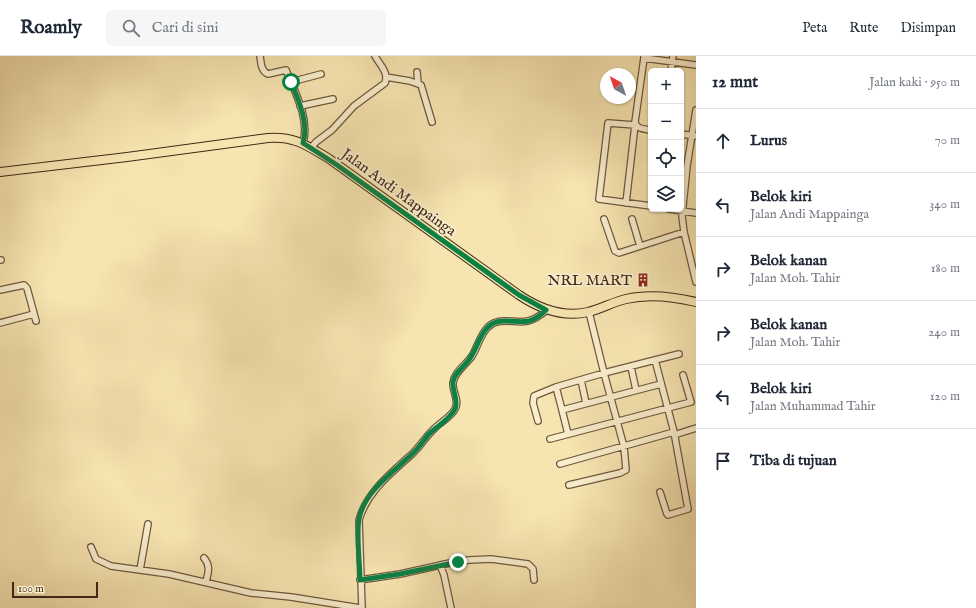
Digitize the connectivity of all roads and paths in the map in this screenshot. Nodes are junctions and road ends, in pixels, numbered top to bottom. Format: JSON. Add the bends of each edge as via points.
{"nodes":[{"id":1,"x":260,"y":56,"type":"edge"},
{"id":2,"x":375,"y":56,"type":"edge"},
{"id":3,"x":644,"y":57,"type":"edge"},
{"id":4,"x":672,"y":59,"type":"edge"},
{"id":5,"x":696,"y":65,"type":"edge"},
{"id":6,"x":418,"y":72,"type":"dead end"},
{"id":7,"x":321,"y":74,"type":"dead end"},
{"id":8,"x":386,"y":78,"type":"junction"},
{"id":9,"x":291,"y":82,"type":"junction"},
{"id":10,"x":418,"y":84,"type":"junction"},
{"id":11,"x":333,"y":99,"type":"dead end"},
{"id":12,"x":300,"y":106,"type":"junction"},
{"id":13,"x":696,"y":110,"type":"edge"},
{"id":14,"x":432,"y":122,"type":"dead end"},
{"id":15,"x":636,"y":125,"type":"junction"},
{"id":16,"x":648,"y":130,"type":"edge"},
{"id":17,"x":684,"y":134,"type":"edge"},
{"id":18,"x":694,"y":136,"type":"edge"},
{"id":19,"x":303,"y":143,"type":"junction"},
{"id":20,"x":311,"y":148,"type":"junction"},
{"id":21,"x":0,"y":172,"type":"edge"},
{"id":22,"x":626,"y":203,"type":"junction"},
{"id":23,"x":684,"y":204,"type":"edge"},
{"id":24,"x":648,"y":206,"type":"edge"},
{"id":25,"x":684,"y":211,"type":"edge"},
{"id":26,"x":683,"y":212,"type":"edge"},
{"id":27,"x":696,"y":213,"type":"edge"},
{"id":28,"x":604,"y":218,"type":"dead end"},
{"id":29,"x":632,"y":219,"type":"dead end"},
{"id":30,"x":684,"y":232,"type":"junction"},
{"id":31,"x":640,"y":246,"type":"junction"},
{"id":32,"x":696,"y":282,"type":"edge"},
{"id":33,"x":0,"y":290,"type":"edge"},
{"id":34,"x":696,"y":302,"type":"edge"},
{"id":35,"x":546,"y":310,"type":"junction"},
{"id":36,"x":589,"y":312,"type":"junction"},
{"id":37,"x":34,"y":314,"type":"junction"},
{"id":38,"x":36,"y":322,"type":"dead end"},
{"id":39,"x":0,"y":323,"type":"edge"},
{"id":40,"x":679,"y":354,"type":"dead end"},
{"id":41,"x":655,"y":360,"type":"junction"},
{"id":42,"x":631,"y":366,"type":"junction"},
{"id":43,"x":604,"y":373,"type":"junction"},
{"id":44,"x":683,"y":375,"type":"dead end"},
{"id":45,"x":581,"y":380,"type":"junction"},
{"id":46,"x":661,"y":384,"type":"junction"},
{"id":47,"x":556,"y":387,"type":"junction"},
{"id":48,"x":636,"y":390,"type":"junction"},
{"id":49,"x":611,"y":396,"type":"junction"},
{"id":50,"x":693,"y":402,"type":"edge"},
{"id":51,"x":586,"y":403,"type":"junction"},
{"id":52,"x":667,"y":408,"type":"junction"},
{"id":53,"x":562,"y":410,"type":"junction"},
{"id":54,"x":538,"y":421,"type":"dead end"},
{"id":55,"x":618,"y":421,"type":"junction"},
{"id":56,"x":696,"y":428,"type":"edge"},
{"id":57,"x":568,"y":434,"type":"junction"},
{"id":58,"x":674,"y":434,"type":"junction"},
{"id":59,"x":550,"y":439,"type":"dead end"},
{"id":60,"x":624,"y":447,"type":"junction"},
{"id":61,"x":560,"y":464,"type":"dead end"},
{"id":62,"x":569,"y":485,"type":"dead end"},
{"id":63,"x":660,"y":492,"type":"dead end"},
{"id":64,"x":148,"y":524,"type":"dead end"},
{"id":65,"x":91,"y":547,"type":"dead end"},
{"id":66,"x":204,"y":558,"type":"dead end"},
{"id":67,"x":440,"y":565,"type":"junction"},
{"id":68,"x":140,"y":570,"type":"junction"},
{"id":69,"x":360,"y":580,"type":"junction"},
{"id":70,"x":534,"y":580,"type":"dead end"},
{"id":71,"x":206,"y":582,"type":"junction"},
{"id":72,"x":361,"y":608,"type":"edge"},
{"id":73,"x":451,"y":608,"type":"edge"}],
"edges":[{"from":1,"to":9,"type":"street","via":[[264,72],[268,74],[286,70]]},
{"from":2,"to":8,"type":"street","via":[[385,71]]},
{"from":3,"to":4,"type":"street"},
{"from":3,"to":15,"type":"street"},
{"from":4,"to":5,"type":"street"},
{"from":6,"to":10,"type":"street"},
{"from":7,"to":9,"type":"street"},
{"from":8,"to":10,"type":"street"},
{"from":8,"to":20,"type":"street","via":[[382,86],[354,106]]},
{"from":9,"to":12,"type":"street"},
{"from":10,"to":14,"type":"street","via":[[422,86]]},
{"from":11,"to":12,"type":"street"},
{"from":12,"to":19,"type":"street","via":[[305,131]]},
{"from":13,"to":18,"type":"street"},
{"from":15,"to":16,"type":"street"},
{"from":15,"to":22,"type":"street"},
{"from":15,"to":22,"type":"street","via":[[608,122],[598,199]]},
{"from":17,"to":18,"type":"street"},
{"from":18,"to":23,"type":"street"},
{"from":19,"to":20,"type":"main road","name":"Jalan Andi Mappainga"},
{"from":19,"to":21,"type":"main road","name":"Jalan Andi Mappainga","via":[[284,137],[268,138]]},
{"from":20,"to":35,"type":"main road","name":"Jalan Andi Mappainga","via":[[519,295]]},
{"from":22,"to":24,"type":"street"},
{"from":25,"to":27,"type":"street"},
{"from":26,"to":30,"type":"street"},
{"from":28,"to":31,"type":"street","via":[[616,252]]},
{"from":29,"to":31,"type":"street"},
{"from":30,"to":31,"type":"street"},
{"from":30,"to":32,"type":"street"},
{"from":33,"to":37,"type":"street","via":[[24,285]]},
{"from":34,"to":36,"type":"main road","name":"Jalan Andi Mappainga","via":[[675,297],[636,298]]},
{"from":35,"to":36,"type":"main road","name":"Jalan Andi Mappainga","via":[[564,314]]},
{"from":35,"to":69,"type":"street","via":[[535,319],[502,320],[489,326],[472,356],[452,383],[455,409],[387,476],[367,500],[358,520]]},
{"from":36,"to":43,"type":"street"},
{"from":37,"to":38,"type":"street"},
{"from":37,"to":39,"type":"street"},
{"from":40,"to":41,"type":"street"},
{"from":41,"to":42,"type":"street"},
{"from":41,"to":46,"type":"street"},
{"from":42,"to":43,"type":"street"},
{"from":42,"to":48,"type":"street"},
{"from":43,"to":45,"type":"street"},
{"from":43,"to":49,"type":"street"},
{"from":44,"to":50,"type":"street"},
{"from":45,"to":47,"type":"street"},
{"from":45,"to":51,"type":"street"},
{"from":46,"to":48,"type":"street"},
{"from":46,"to":52,"type":"street"},
{"from":47,"to":53,"type":"street"},
{"from":47,"to":54,"type":"street","via":[[534,396],[533,403]]},
{"from":48,"to":49,"type":"street"},
{"from":49,"to":51,"type":"street"},
{"from":49,"to":55,"type":"street"},
{"from":50,"to":52,"type":"street"},
{"from":51,"to":53,"type":"street"},
{"from":52,"to":55,"type":"street"},
{"from":52,"to":58,"type":"street"},
{"from":53,"to":57,"type":"street"},
{"from":55,"to":57,"type":"street"},
{"from":55,"to":60,"type":"street"},
{"from":56,"to":58,"type":"street"},
{"from":57,"to":59,"type":"street"},
{"from":58,"to":60,"type":"street"},
{"from":58,"to":63,"type":"street","via":[[688,509],[666,514]]},
{"from":60,"to":61,"type":"street"},
{"from":60,"to":62,"type":"street","via":[[627,466],[624,472]]},
{"from":64,"to":68,"type":"street"},
{"from":65,"to":68,"type":"street","via":[[96,559],[104,564]]},
{"from":66,"to":71,"type":"street","via":[[209,566]]},
{"from":67,"to":69,"type":"street"},
{"from":67,"to":70,"type":"street","via":[[487,559],[522,562],[532,567]]},
{"from":67,"to":73,"type":"street"},
{"from":68,"to":71,"type":"street"},
{"from":69,"to":72,"type":"street"},
{"from":71,"to":72,"type":"street","via":[[251,593]]}]}
